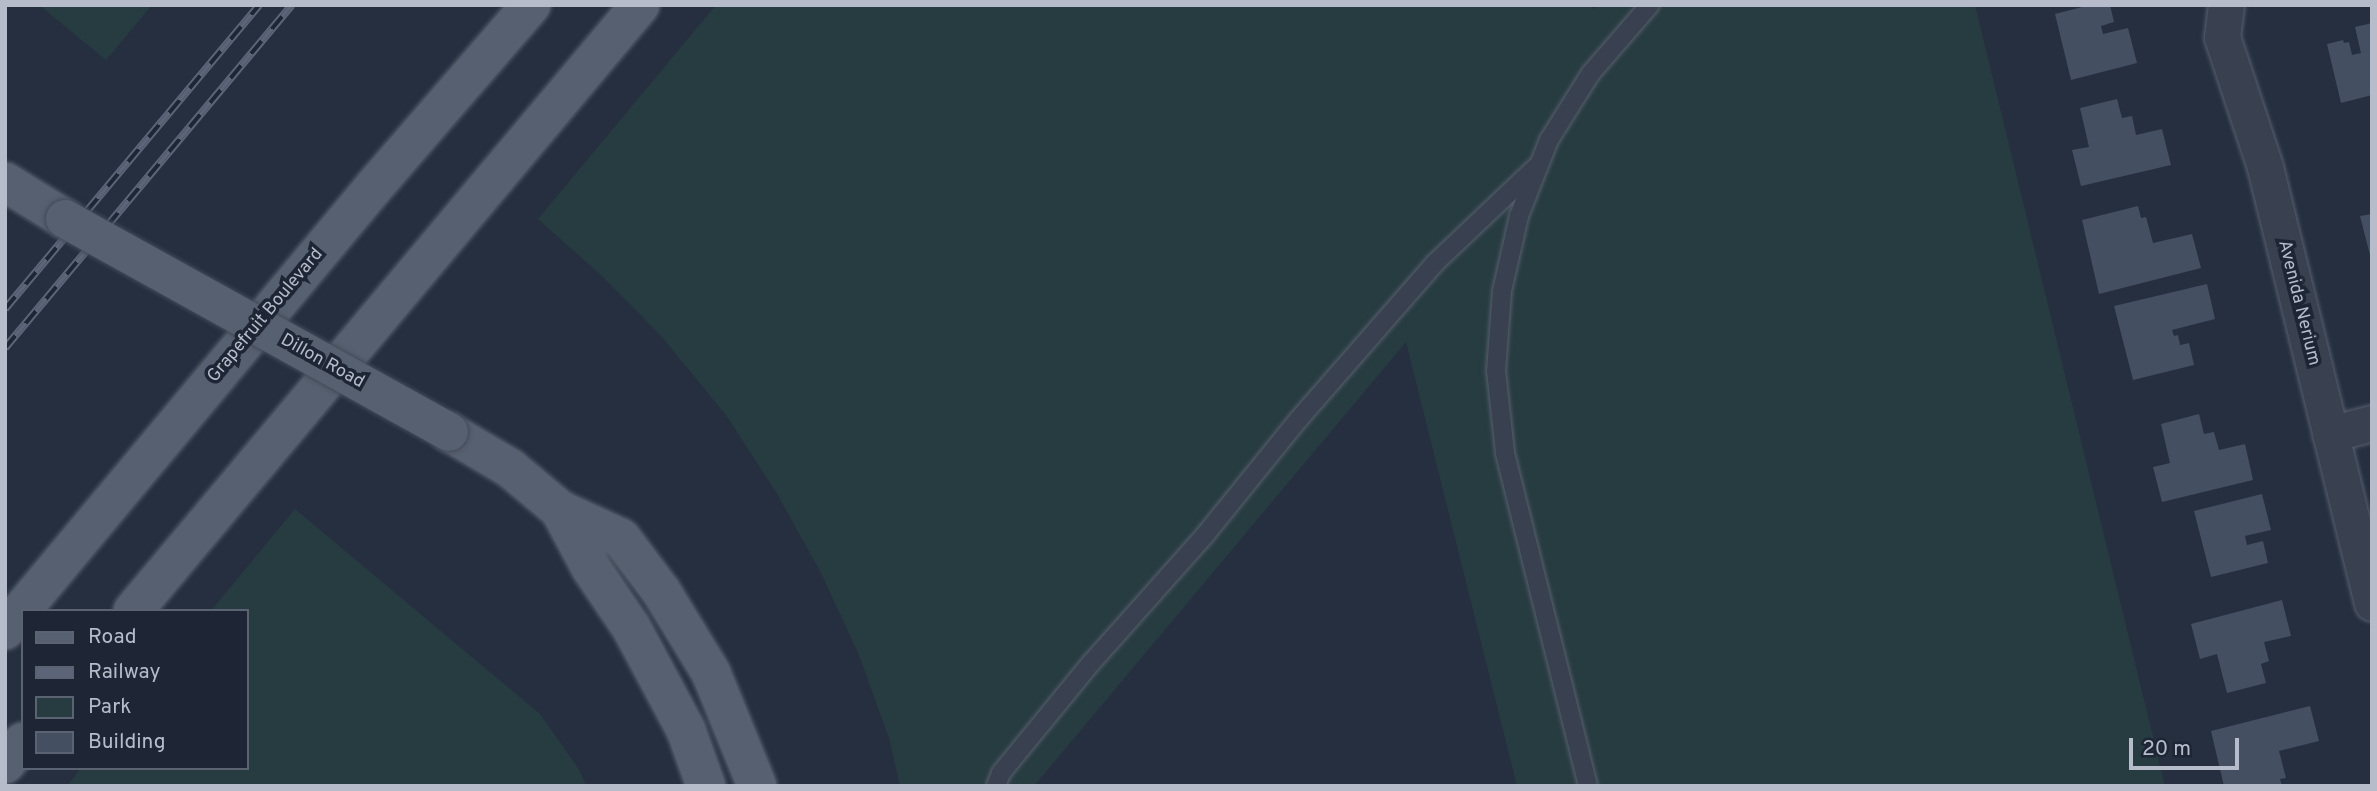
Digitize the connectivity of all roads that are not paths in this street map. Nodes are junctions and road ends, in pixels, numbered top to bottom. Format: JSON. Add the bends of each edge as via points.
{"nodes":[{"id":1,"x":531,"y":5,"type":"edge"},
{"id":2,"x":639,"y":5,"type":"edge"},
{"id":3,"x":1650,"y":5,"type":"edge"},
{"id":4,"x":2226,"y":5,"type":"edge"},
{"id":5,"x":1541,"y":163,"type":"junction"},
{"id":6,"x":5,"y":183,"type":"edge"},
{"id":7,"x":2372,"y":423,"type":"edge"},
{"id":8,"x":2330,"y":433,"type":"junction"},
{"id":9,"x":560,"y":510,"type":"junction"},
{"id":10,"x":2372,"y":603,"type":"edge"},
{"id":11,"x":22,"y":609,"type":"edge"},
{"id":12,"x":135,"y":609,"type":"edge"},
{"id":13,"x":21,"y":611,"type":"edge"},
{"id":14,"x":5,"y":630,"type":"edge"},
{"id":15,"x":21,"y":744,"type":"edge"},
{"id":16,"x":5,"y":764,"type":"edge"},
{"id":17,"x":706,"y":786,"type":"edge"},
{"id":18,"x":757,"y":786,"type":"edge"},
{"id":19,"x":996,"y":786,"type":"edge"},
{"id":20,"x":1588,"y":786,"type":"edge"}],
"edges":[{"from":1,"to":11,"type":"main road","name":"Grapefruit Boulevard"},
{"from":2,"to":12,"type":"main road"},
{"from":3,"to":5,"type":"lane","via":[[1591,73],[1549,140]]},
{"from":4,"to":8,"type":"street","name":"Avenida Nerium","via":[[2222,37],[2265,167]]},
{"from":5,"to":19,"type":"lane","via":[[1435,263],[1299,418],[1205,535],[1091,662],[1001,773]]},
{"from":5,"to":20,"type":"lane","via":[[1519,216],[1505,278],[1496,372],[1505,452]]},
{"from":6,"to":9,"type":"main road","name":"Dillon Road","bridge":true,"via":[[449,432],[509,468]]},
{"from":7,"to":8,"type":"street"},
{"from":8,"to":10,"type":"street","name":"Avenida Nerium"},
{"from":9,"to":17,"type":"main road","name":"Dillon Road","via":[[686,730]]},
{"from":9,"to":18,"type":"main road","name":"Dillon Road","via":[[621,538],[661,591],[711,673]]},
{"from":13,"to":14,"type":"main road","name":"Grapefruit Boulevard"},
{"from":15,"to":16,"type":"main road"}]}
